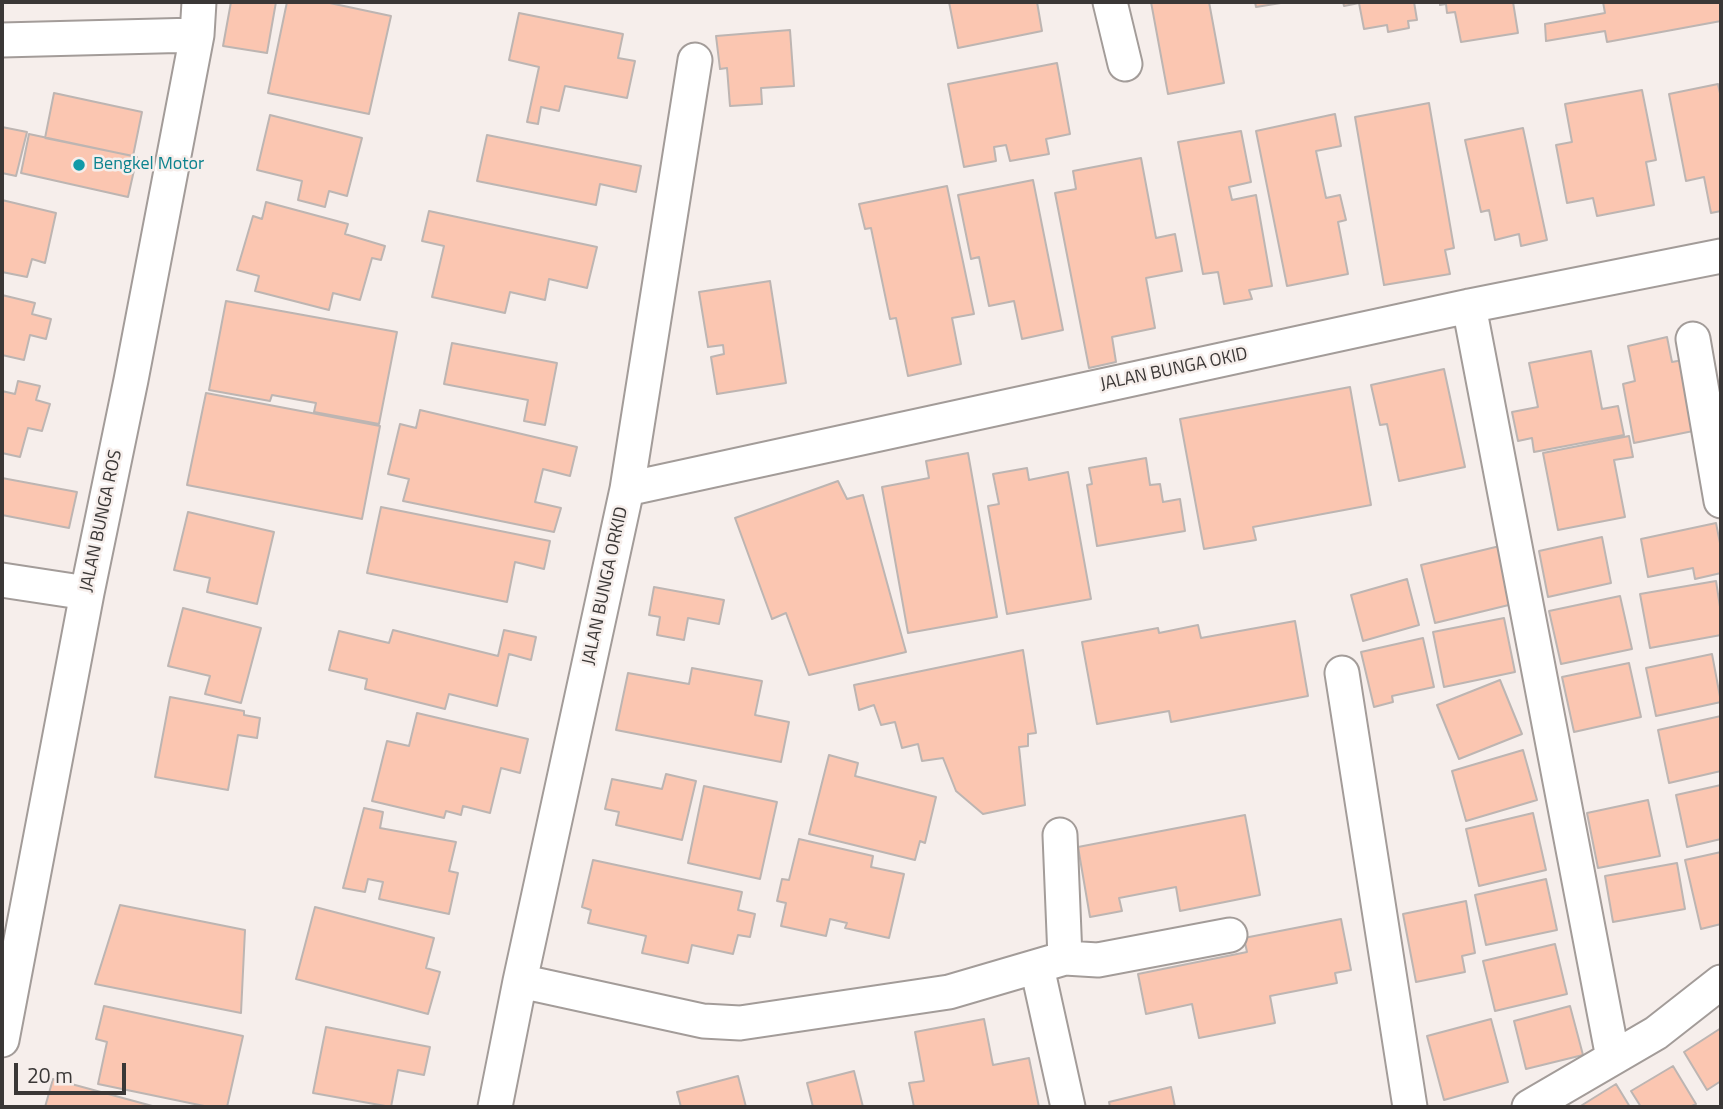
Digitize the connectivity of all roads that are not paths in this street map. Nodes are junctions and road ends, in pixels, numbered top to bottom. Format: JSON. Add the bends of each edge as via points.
{"nodes":[{"id":1,"x":199,"y":2,"type":"edge"},
{"id":2,"x":1110,"y":2,"type":"edge"},
{"id":3,"x":197,"y":35,"type":"junction"},
{"id":4,"x":2,"y":40,"type":"edge"},
{"id":5,"x":695,"y":60,"type":"dead end"},
{"id":6,"x":1125,"y":64,"type":"dead end"},
{"id":7,"x":1721,"y":256,"type":"edge"},
{"id":8,"x":1469,"y":306,"type":"junction"},
{"id":9,"x":1693,"y":339,"type":"dead end"},
{"id":10,"x":627,"y":489,"type":"junction"},
{"id":11,"x":1721,"y":500,"type":"edge"},
{"id":12,"x":2,"y":580,"type":"edge"},
{"id":13,"x":87,"y":593,"type":"junction"},
{"id":14,"x":1342,"y":673,"type":"dead end"},
{"id":15,"x":1060,"y":835,"type":"dead end"},
{"id":16,"x":1230,"y":935,"type":"dead end"},
{"id":17,"x":1051,"y":962,"type":"junction"},
{"id":18,"x":520,"y":981,"type":"junction"},
{"id":19,"x":1721,"y":982,"type":"edge"},
{"id":20,"x":2,"y":1040,"type":"edge"},
{"id":21,"x":1613,"y":1058,"type":"junction"},
{"id":22,"x":495,"y":1107,"type":"edge"},
{"id":23,"x":1068,"y":1107,"type":"edge"},
{"id":24,"x":1410,"y":1107,"type":"edge"},
{"id":25,"x":1529,"y":1107,"type":"edge"}],
"edges":[{"from":1,"to":3,"type":"street","name":"JALAN BUNGA ROS"},
{"from":2,"to":6,"type":"street"},
{"from":3,"to":4,"type":"street"},
{"from":3,"to":13,"type":"street","name":"JALAN BUNGA ROS"},
{"from":5,"to":10,"type":"street","name":"JALAN BUNGA ORKID"},
{"from":7,"to":8,"type":"street","name":"JALAN BUNGA OKID"},
{"from":8,"to":10,"type":"street","name":"JALAN BUNGA OKID"},
{"from":8,"to":21,"type":"street"},
{"from":9,"to":11,"type":"street"},
{"from":10,"to":18,"type":"street","name":"JALAN BUNGA ORKID"},
{"from":12,"to":13,"type":"street"},
{"from":13,"to":20,"type":"street","name":"JALAN BUNGA ROS"},
{"from":14,"to":24,"type":"street"},
{"from":15,"to":17,"type":"street"},
{"from":16,"to":17,"type":"street","via":[[1098,960]]},
{"from":17,"to":18,"type":"street","via":[[949,992],[740,1023],[703,1021]]},
{"from":17,"to":23,"type":"street"},
{"from":18,"to":22,"type":"street","name":"JALAN BUNGA ORKID"},
{"from":19,"to":21,"type":"street","via":[[1656,1033]]},
{"from":21,"to":25,"type":"street"}]}
